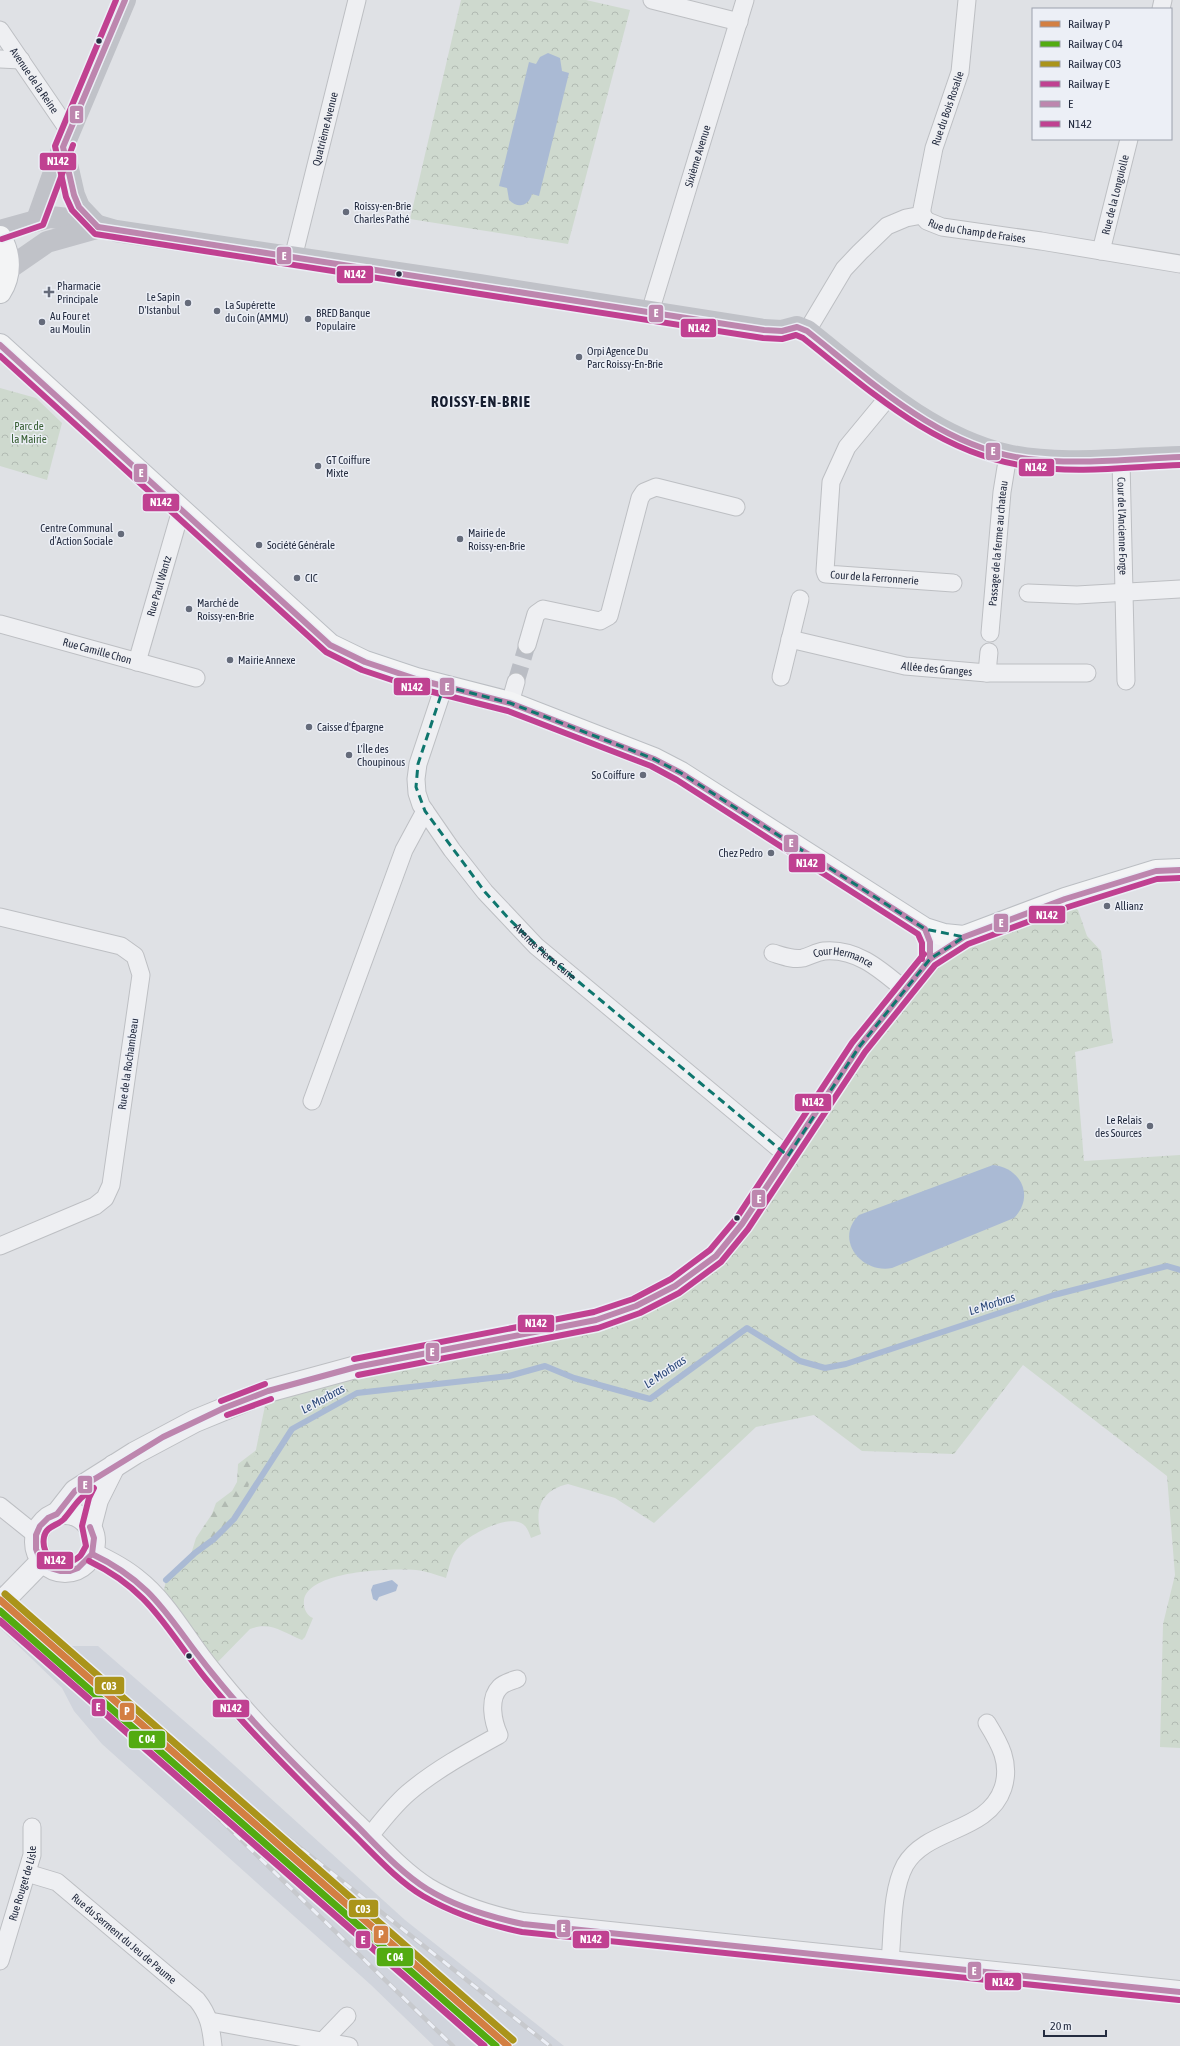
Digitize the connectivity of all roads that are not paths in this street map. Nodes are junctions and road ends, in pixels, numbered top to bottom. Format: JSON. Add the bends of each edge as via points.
{"nodes":[{"id":1,"x":125,"y":0,"type":"edge"},
{"id":2,"x":357,"y":0,"type":"edge"},
{"id":3,"x":652,"y":0,"type":"edge"},
{"id":4,"x":745,"y":0,"type":"edge"},
{"id":5,"x":967,"y":0,"type":"edge"},
{"id":6,"x":739,"y":22,"type":"junction"},
{"id":7,"x":0,"y":30,"type":"edge"},
{"id":8,"x":0,"y":59,"type":"edge"},
{"id":9,"x":21,"y":60,"type":"junction"},
{"id":10,"x":66,"y":139,"type":"junction"},
{"id":11,"x":1129,"y":140,"type":"edge"},
{"id":12,"x":922,"y":215,"type":"junction"},
{"id":13,"x":37,"y":220,"type":"junction"},
{"id":14,"x":98,"y":227,"type":"junction"},
{"id":15,"x":0,"y":231,"type":"edge"},
{"id":16,"x":0,"y":237,"type":"edge"},
{"id":17,"x":1101,"y":251,"type":"junction"},
{"id":18,"x":293,"y":258,"type":"junction"},
{"id":19,"x":1180,"y":264,"type":"edge"},
{"id":20,"x":8,"y":269,"type":"junction"},
{"id":21,"x":0,"y":292,"type":"edge"},
{"id":22,"x":650,"y":312,"type":"junction"},
{"id":23,"x":807,"y":331,"type":"junction"},
{"id":24,"x":0,"y":345,"type":"edge"},
{"id":25,"x":890,"y":395,"type":"junction"},
{"id":26,"x":1008,"y":455,"type":"junction"},
{"id":27,"x":1180,"y":457,"type":"edge"},
{"id":28,"x":1121,"y":460,"type":"junction"},
{"id":29,"x":736,"y":507,"type":"dead end"},
{"id":30,"x":181,"y":510,"type":"junction"},
{"id":31,"x":953,"y":583,"type":"dead end"},
{"id":32,"x":1180,"y":588,"type":"edge"},
{"id":33,"x":1028,"y":593,"type":"dead end"},
{"id":34,"x":1124,"y":593,"type":"junction"},
{"id":35,"x":800,"y":599,"type":"dead end"},
{"id":36,"x":0,"y":624,"type":"edge"},
{"id":37,"x":990,"y":633,"type":"dead end"},
{"id":38,"x":790,"y":639,"type":"junction"},
{"id":39,"x":527,"y":645,"type":"tunnel mouth"},
{"id":40,"x":989,"y":652,"type":"dead end"},
{"id":41,"x":137,"y":662,"type":"junction"},
{"id":42,"x":987,"y":673,"type":"junction"},
{"id":43,"x":1087,"y":673,"type":"dead end"},
{"id":44,"x":781,"y":677,"type":"dead end"},
{"id":45,"x":196,"y":678,"type":"dead end"},
{"id":46,"x":1126,"y":681,"type":"dead end"},
{"id":47,"x":516,"y":682,"type":"tunnel mouth"},
{"id":48,"x":444,"y":686,"type":"junction"},
{"id":49,"x":510,"y":703,"type":"junction"},
{"id":50,"x":424,"y":811,"type":"junction"},
{"id":51,"x":1180,"y":870,"type":"edge"},
{"id":52,"x":0,"y":917,"type":"edge"},
{"id":53,"x":925,"y":929,"type":"junction"},
{"id":54,"x":964,"y":937,"type":"junction"},
{"id":55,"x":773,"y":953,"type":"dead end"},
{"id":56,"x":930,"y":959,"type":"junction"},
{"id":57,"x":905,"y":990,"type":"junction"},
{"id":58,"x":312,"y":1101,"type":"dead end"},
{"id":59,"x":788,"y":1156,"type":"junction"},
{"id":60,"x":0,"y":1246,"type":"edge"},
{"id":61,"x":114,"y":1466,"type":"junction"},
{"id":62,"x":0,"y":1506,"type":"edge"},
{"id":63,"x":57,"y":1514,"type":"junction"},
{"id":64,"x":90,"y":1527,"type":"junction"},
{"id":65,"x":36,"y":1535,"type":"junction"},
{"id":66,"x":92,"y":1554,"type":"junction"},
{"id":67,"x":41,"y":1562,"type":"junction"},
{"id":68,"x":0,"y":1604,"type":"edge"},
{"id":69,"x":517,"y":1679,"type":"dead end"},
{"id":70,"x":987,"y":1723,"type":"dead end"},
{"id":71,"x":32,"y":1827,"type":"dead end"},
{"id":72,"x":369,"y":1837,"type":"junction"},
{"id":73,"x":27,"y":1873,"type":"junction"},
{"id":74,"x":0,"y":1961,"type":"edge"},
{"id":75,"x":890,"y":1961,"type":"junction"},
{"id":76,"x":1180,"y":1992,"type":"edge"},
{"id":77,"x":347,"y":2016,"type":"dead end"},
{"id":78,"x":210,"y":2021,"type":"junction"},
{"id":79,"x":322,"y":2042,"type":"junction"},
{"id":80,"x":213,"y":2046,"type":"edge"},
{"id":81,"x":349,"y":2046,"type":"edge"}],
"edges":[{"from":1,"to":10,"type":"main road"},
{"from":2,"to":18,"type":"street","name":"Quatrième Avenue"},
{"from":3,"to":6,"type":"street"},
{"from":4,"to":6,"type":"street","name":"Sixième Avenue"},
{"from":5,"to":12,"type":"street","name":"Rue du Bois Rosalie","via":[[960,72],[931,162]]},
{"from":6,"to":22,"type":"street","name":"Sixième Avenue"},
{"from":7,"to":9,"type":"street","name":"Avenue de la Reine"},
{"from":8,"to":9,"type":"street"},
{"from":9,"to":10,"type":"street","name":"Avenue de la Reine"},
{"from":10,"to":13,"type":"main road"},
{"from":10,"to":14,"type":"main road","via":[[74,195],[79,207]]},
{"from":11,"to":17,"type":"street","name":"Rue de la Longuiolle"},
{"from":12,"to":17,"type":"street","name":"Rue du Champ de Fraises","via":[[929,222],[942,228]]},
{"from":12,"to":23,"type":"street","name":"Rue du Champ de Fraises","via":[[887,226],[857,255],[844,269]]},
{"from":13,"to":14,"type":"main road","via":[[50,217],[78,220]]},
{"from":13,"to":15,"type":"main road"},
{"from":14,"to":18,"type":"main road"},
{"from":14,"to":20,"type":"main road","via":[[47,242]]},
{"from":16,"to":20,"type":"main road","via":[[7,253]]},
{"from":17,"to":19,"type":"street","name":"Rue du Champ de Fraises"},
{"from":18,"to":22,"type":"main road","via":[[479,284]]},
{"from":20,"to":21,"type":"main road"},
{"from":22,"to":23,"type":"main road","via":[[764,330],[778,331],[798,327]]},
{"from":23,"to":25,"type":"main road"},
{"from":24,"to":30,"type":"main road"},
{"from":25,"to":26,"type":"main road","via":[[935,427],[977,446]]},
{"from":25,"to":31,"type":"street","name":"Cour de la Ferronnerie","via":[[847,447],[831,482],[824,571],[826,574]]},
{"from":26,"to":28,"type":"main road","via":[[1072,460]]},
{"from":26,"to":37,"type":"street","name":"Passage de la ferme au chateau","via":[[1002,492]]},
{"from":27,"to":28,"type":"main road"},
{"from":28,"to":34,"type":"street","name":"Cour de l'Ancienne Forge"},
{"from":29,"to":39,"type":"street","via":[[656,487],[644,492],[640,498],[609,616],[597,621],[543,609],[536,614]]},
{"from":30,"to":41,"type":"street","name":"Rue Paul Wantz"},
{"from":30,"to":48,"type":"main road","via":[[330,645],[365,662]]},
{"from":32,"to":34,"type":"street"},
{"from":33,"to":34,"type":"street"},
{"from":34,"to":46,"type":"street","name":"Cour de l'Ancienne Forge"},
{"from":35,"to":38,"type":"street"},
{"from":36,"to":41,"type":"street","name":"Rue Camille Chon"},
{"from":38,"to":42,"type":"street","name":"Allée des Granges","via":[[905,666]]},
{"from":38,"to":44,"type":"street"},
{"from":40,"to":42,"type":"street"},
{"from":41,"to":45,"type":"street","name":"Rue Camille Chon"},
{"from":42,"to":43,"type":"street","name":"Allée des Granges"},
{"from":47,"to":49,"type":"street"},
{"from":48,"to":49,"type":"main road"},
{"from":48,"to":50,"type":"street","name":"Avenue Pierre Curie","via":[[416,774],[417,793]]},
{"from":49,"to":53,"type":"main road","via":[[654,758]]},
{"from":50,"to":58,"type":"street","via":[[404,850]]},
{"from":50,"to":59,"type":"street","name":"Avenue Pierre Curie","via":[[485,892],[536,946]]},
{"from":51,"to":54,"type":"main road","via":[[1156,871],[1065,899]]},
{"from":52,"to":60,"type":"street","name":"Rue de la Rochambeau","via":[[121,946],[135,956],[141,975],[107,1195],[95,1206]]},
{"from":53,"to":54,"type":"main road","via":[[944,935]]},
{"from":53,"to":56,"type":"street","via":[[930,942]]},
{"from":54,"to":56,"type":"street"},
{"from":55,"to":57,"type":"street","name":"Cour Hermance","via":[[798,958],[822,951],[848,953],[874,965]]},
{"from":56,"to":57,"type":"street"},
{"from":57,"to":59,"type":"street","via":[[859,1047]]},
{"from":59,"to":61,"type":"street","via":[[742,1224],[716,1256],[675,1286],[636,1306],[596,1320],[356,1367],[268,1391],[195,1421]]},
{"from":61,"to":63,"type":"street","via":[[76,1491]]},
{"from":61,"to":64,"type":"street","via":[[97,1500]]},
{"from":62,"to":65,"type":"street"},
{"from":63,"to":64,"type":"street","via":[[74,1514]]},
{"from":63,"to":65,"type":"street","via":[[48,1518]]},
{"from":64,"to":66,"type":"street","via":[[94,1538]]},
{"from":65,"to":67,"type":"street","via":[[36,1549]]},
{"from":66,"to":67,"type":"street","via":[[86,1562],[70,1571],[60,1572]]},
{"from":66,"to":72,"type":"street","via":[[136,1580],[161,1605],[209,1671],[249,1718],[278,1750]]},
{"from":67,"to":68,"type":"street"},
{"from":69,"to":72,"type":"street","via":[[500,1686],[494,1698],[494,1721],[499,1735],[423,1781],[407,1794]]},
{"from":70,"to":75,"type":"street","via":[[1000,1745],[1006,1765],[1001,1793],[986,1813],[920,1849],[906,1865],[896,1890]]},
{"from":71,"to":73,"type":"street","name":"Rue Rouget de Lisle","via":[[32,1855]]},
{"from":72,"to":75,"type":"street","via":[[397,1866],[426,1888],[458,1905],[489,1917],[523,1924]]},
{"from":73,"to":74,"type":"street","name":"Rue Rouget de Lisle"},
{"from":73,"to":78,"type":"street","name":"Rue du Serment du Jeu de Paume","via":[[57,1882],[197,2000]]},
{"from":75,"to":76,"type":"street"},
{"from":77,"to":79,"type":"street"},
{"from":78,"to":79,"type":"street"},
{"from":78,"to":80,"type":"street","name":"Rue du Serment du Jeu de Paume"},
{"from":79,"to":81,"type":"street"}]}
